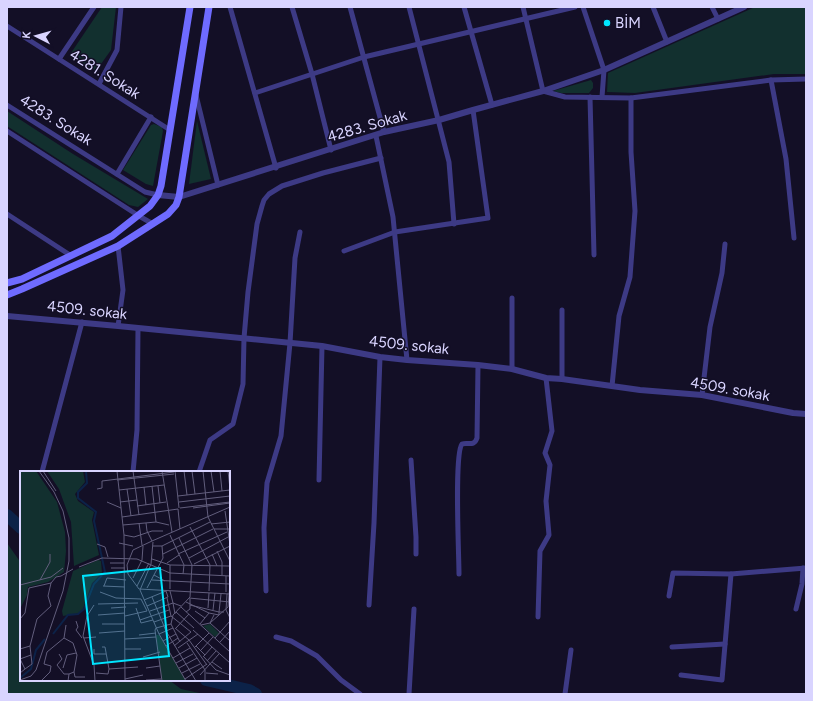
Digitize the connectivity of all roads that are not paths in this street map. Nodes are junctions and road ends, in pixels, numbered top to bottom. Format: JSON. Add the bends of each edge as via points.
{"nodes":[{"id":1,"x":94,"y":7,"type":"edge"},
{"id":2,"x":121,"y":7,"type":"edge"},
{"id":3,"x":190,"y":7,"type":"edge"},
{"id":4,"x":209,"y":7,"type":"edge"},
{"id":5,"x":230,"y":7,"type":"edge"},
{"id":6,"x":292,"y":7,"type":"edge"},
{"id":7,"x":350,"y":7,"type":"edge"},
{"id":8,"x":409,"y":7,"type":"edge"},
{"id":9,"x":464,"y":7,"type":"edge"},
{"id":10,"x":523,"y":7,"type":"edge"},
{"id":11,"x":575,"y":7,"type":"edge"},
{"id":12,"x":583,"y":7,"type":"edge"},
{"id":13,"x":653,"y":7,"type":"edge"},
{"id":14,"x":712,"y":7,"type":"edge"},
{"id":15,"x":744,"y":7,"type":"edge"},
{"id":16,"x":526,"y":19,"type":"junction"},
{"id":17,"x":718,"y":19,"type":"junction"},
{"id":18,"x":7,"y":26,"type":"edge"},
{"id":19,"x":470,"y":32,"type":"junction"},
{"id":20,"x":667,"y":42,"type":"junction"},
{"id":21,"x":418,"y":44,"type":"junction"},
{"id":22,"x":364,"y":57,"type":"junction"},
{"id":23,"x":59,"y":59,"type":"junction"},
{"id":24,"x":604,"y":70,"type":"junction"},
{"id":25,"x":312,"y":74,"type":"junction"},
{"id":26,"x":806,"y":79,"type":"edge"},
{"id":27,"x":771,"y":80,"type":"junction"},
{"id":28,"x":99,"y":84,"type":"junction"},
{"id":29,"x":543,"y":91,"type":"junction"},
{"id":30,"x":196,"y":92,"type":"junction"},
{"id":31,"x":255,"y":93,"type":"junction"},
{"id":32,"x":590,"y":97,"type":"junction"},
{"id":33,"x":602,"y":97,"type":"junction"},
{"id":34,"x":631,"y":98,"type":"junction"},
{"id":35,"x":492,"y":104,"type":"junction"},
{"id":36,"x":7,"y":105,"type":"edge"},
{"id":37,"x":473,"y":110,"type":"junction"},
{"id":38,"x":151,"y":117,"type":"junction"},
{"id":39,"x":439,"y":120,"type":"junction"},
{"id":40,"x":170,"y":130,"type":"junction"},
{"id":41,"x":7,"y":131,"type":"edge"},
{"id":42,"x":384,"y":132,"type":"junction"},
{"id":43,"x":376,"y":136,"type":"junction"},
{"id":44,"x":331,"y":150,"type":"junction"},
{"id":45,"x":381,"y":158,"type":"junction"},
{"id":46,"x":276,"y":168,"type":"junction"},
{"id":47,"x":117,"y":174,"type":"junction"},
{"id":48,"x":218,"y":185,"type":"junction"},
{"id":49,"x":158,"y":195,"type":"junction"},
{"id":50,"x":179,"y":197,"type":"junction"},
{"id":51,"x":7,"y":214,"type":"edge"},
{"id":52,"x":139,"y":216,"type":"junction"},
{"id":53,"x":153,"y":224,"type":"junction"},
{"id":54,"x":454,"y":224,"type":"junction"},
{"id":55,"x":300,"y":232,"type":"dead end"},
{"id":56,"x":395,"y":232,"type":"junction"},
{"id":57,"x":794,"y":238,"type":"dead end"},
{"id":58,"x":725,"y":244,"type":"dead end"},
{"id":59,"x":118,"y":246,"type":"junction"},
{"id":60,"x":344,"y":251,"type":"dead end"},
{"id":61,"x":70,"y":255,"type":"junction"},
{"id":62,"x":594,"y":255,"type":"dead end"},
{"id":63,"x":7,"y":283,"type":"edge"},
{"id":64,"x":7,"y":294,"type":"edge"},
{"id":65,"x":512,"y":298,"type":"dead end"},
{"id":66,"x":562,"y":310,"type":"dead end"},
{"id":67,"x":7,"y":316,"type":"edge"},
{"id":68,"x":82,"y":322,"type":"junction"},
{"id":69,"x":118,"y":326,"type":"junction"},
{"id":70,"x":138,"y":328,"type":"junction"},
{"id":71,"x":244,"y":338,"type":"junction"},
{"id":72,"x":290,"y":343,"type":"junction"},
{"id":73,"x":322,"y":346,"type":"junction"},
{"id":74,"x":380,"y":357,"type":"junction"},
{"id":75,"x":407,"y":360,"type":"junction"},
{"id":76,"x":478,"y":365,"type":"junction"},
{"id":77,"x":512,"y":369,"type":"junction"},
{"id":78,"x":546,"y":378,"type":"junction"},
{"id":79,"x":562,"y":379,"type":"junction"},
{"id":80,"x":612,"y":386,"type":"junction"},
{"id":81,"x":702,"y":396,"type":"junction"},
{"id":82,"x":806,"y":414,"type":"edge"},
{"id":83,"x":411,"y":460,"type":"dead end"},
{"id":84,"x":42,"y":471,"type":"edge"},
{"id":85,"x":133,"y":471,"type":"edge"},
{"id":86,"x":199,"y":471,"type":"edge"},
{"id":87,"x":319,"y":480,"type":"dead end"},
{"id":88,"x":416,"y":554,"type":"dead end"},
{"id":89,"x":805,"y":568,"type":"edge"},
{"id":90,"x":459,"y":574,"type":"dead end"},
{"id":91,"x":731,"y":574,"type":"junction"},
{"id":92,"x":266,"y":591,"type":"dead end"},
{"id":93,"x":669,"y":596,"type":"dead end"},
{"id":94,"x":370,"y":605,"type":"dead end"},
{"id":95,"x":414,"y":609,"type":"dead end"},
{"id":96,"x":796,"y":609,"type":"dead end"},
{"id":97,"x":538,"y":617,"type":"dead end"},
{"id":98,"x":276,"y":637,"type":"dead end"},
{"id":99,"x":725,"y":644,"type":"junction"},
{"id":100,"x":672,"y":647,"type":"dead end"},
{"id":101,"x":571,"y":650,"type":"dead end"},
{"id":102,"x":681,"y":675,"type":"dead end"},
{"id":103,"x":360,"y":694,"type":"edge"},
{"id":104,"x":409,"y":694,"type":"edge"},
{"id":105,"x":565,"y":694,"type":"edge"}],
"edges":[{"from":1,"to":23,"type":"street"},
{"from":2,"to":28,"type":"street","via":[[117,50]]},
{"from":3,"to":40,"type":"main road"},
{"from":4,"to":30,"type":"main road"},
{"from":5,"to":31,"type":"street"},
{"from":6,"to":25,"type":"street"},
{"from":7,"to":22,"type":"street"},
{"from":8,"to":21,"type":"street"},
{"from":9,"to":19,"type":"street"},
{"from":10,"to":16,"type":"street"},
{"from":11,"to":16,"type":"street"},
{"from":12,"to":24,"type":"street"},
{"from":13,"to":20,"type":"street"},
{"from":14,"to":17,"type":"street"},
{"from":15,"to":17,"type":"street","name":"4283. Sokak"},
{"from":16,"to":19,"type":"street"},
{"from":16,"to":29,"type":"street"},
{"from":17,"to":20,"type":"street","name":"4283. Sokak"},
{"from":18,"to":23,"type":"street","name":"4281. Sokak"},
{"from":19,"to":21,"type":"street"},
{"from":19,"to":35,"type":"street"},
{"from":20,"to":24,"type":"street","name":"4283. Sokak"},
{"from":21,"to":22,"type":"street"},
{"from":21,"to":39,"type":"street"},
{"from":22,"to":25,"type":"street"},
{"from":22,"to":42,"type":"street"},
{"from":23,"to":28,"type":"street","name":"4281. Sokak"},
{"from":24,"to":29,"type":"street","name":"4283. Sokak"},
{"from":24,"to":33,"type":"street"},
{"from":25,"to":31,"type":"street"},
{"from":25,"to":44,"type":"street"},
{"from":26,"to":27,"type":"street"},
{"from":27,"to":34,"type":"street"},
{"from":27,"to":57,"type":"street","via":[[786,159]]},
{"from":28,"to":38,"type":"street","name":"4281. Sokak"},
{"from":29,"to":32,"type":"street","via":[[565,97]]},
{"from":29,"to":35,"type":"street","name":"4283. Sokak"},
{"from":30,"to":48,"type":"street"},
{"from":30,"to":50,"type":"main road"},
{"from":31,"to":46,"type":"street"},
{"from":32,"to":33,"type":"street"},
{"from":32,"to":62,"type":"street"},
{"from":33,"to":34,"type":"street"},
{"from":34,"to":80,"type":"street","via":[[635,211],[630,277],[619,316]]},
{"from":35,"to":37,"type":"street","name":"4283. Sokak"},
{"from":36,"to":47,"type":"street","name":"4283. Sokak"},
{"from":37,"to":39,"type":"street","name":"4283. Sokak"},
{"from":37,"to":54,"type":"street","via":[[488,218]]},
{"from":38,"to":40,"type":"street","name":"4281. Sokak"},
{"from":38,"to":47,"type":"street"},
{"from":39,"to":42,"type":"street","name":"4283. Sokak"},
{"from":39,"to":54,"type":"street","via":[[449,162]]},
{"from":40,"to":49,"type":"main road"},
{"from":41,"to":52,"type":"street"},
{"from":42,"to":43,"type":"street","name":"4283. Sokak"},
{"from":43,"to":44,"type":"street","name":"4283. Sokak"},
{"from":43,"to":45,"type":"street"},
{"from":44,"to":46,"type":"street","name":"4283. Sokak"},
{"from":45,"to":56,"type":"street"},
{"from":45,"to":71,"type":"street","via":[[282,186],[264,200],[255,236]]},
{"from":46,"to":48,"type":"street","name":"4283. Sokak"},
{"from":47,"to":49,"type":"street","name":"4283. Sokak","via":[[146,192]]},
{"from":48,"to":50,"type":"street","name":"4283. Sokak"},
{"from":49,"to":50,"type":"street","name":"4283. Sokak"},
{"from":49,"to":52,"type":"main road"},
{"from":50,"to":53,"type":"main road","via":[[168,214]]},
{"from":51,"to":61,"type":"street"},
{"from":52,"to":53,"type":"street"},
{"from":52,"to":61,"type":"main road","via":[[112,236]]},
{"from":53,"to":59,"type":"main road"},
{"from":54,"to":56,"type":"street"},
{"from":55,"to":72,"type":"street","via":[[295,258]]},
{"from":56,"to":60,"type":"street"},
{"from":56,"to":75,"type":"street"},
{"from":58,"to":81,"type":"street","via":[[722,273],[710,327]]},
{"from":59,"to":64,"type":"main road"},
{"from":59,"to":69,"type":"street","via":[[123,290]]},
{"from":61,"to":63,"type":"main road","via":[[22,279]]},
{"from":65,"to":77,"type":"street"},
{"from":66,"to":79,"type":"street"},
{"from":67,"to":68,"type":"street","name":"4509. sokak"},
{"from":68,"to":69,"type":"street","name":"4509. sokak"},
{"from":68,"to":84,"type":"street"},
{"from":69,"to":70,"type":"street","name":"4509. sokak"},
{"from":70,"to":71,"type":"street","name":"4509. sokak"},
{"from":70,"to":85,"type":"street","via":[[137,430]]},
{"from":71,"to":72,"type":"street","name":"4509. sokak"},
{"from":71,"to":86,"type":"street","via":[[243,384],[233,424],[210,440]]},
{"from":72,"to":73,"type":"street","name":"4509. sokak"},
{"from":72,"to":92,"type":"street","via":[[282,436],[267,483],[264,528]]},
{"from":73,"to":74,"type":"street","name":"4509. sokak"},
{"from":73,"to":87,"type":"street"},
{"from":74,"to":75,"type":"street","name":"4509. sokak"},
{"from":74,"to":94,"type":"street"},
{"from":75,"to":76,"type":"street","name":"4509. sokak"},
{"from":76,"to":77,"type":"street","name":"4509. sokak"},
{"from":76,"to":90,"type":"street","via":[[477,438],[473,444],[459,446],[458,453]]},
{"from":77,"to":78,"type":"street","name":"4509. sokak"},
{"from":78,"to":79,"type":"street","name":"4509. sokak"},
{"from":78,"to":97,"type":"street","via":[[552,430],[545,454],[550,465],[546,501],[548,535],[540,551]]},
{"from":79,"to":80,"type":"street","name":"4509. sokak"},
{"from":80,"to":81,"type":"street","name":"4509. sokak"},
{"from":81,"to":82,"type":"street","name":"4509. sokak"},
{"from":83,"to":88,"type":"street"},
{"from":89,"to":91,"type":"street"},
{"from":89,"to":96,"type":"street"},
{"from":91,"to":93,"type":"street","via":[[673,573]]},
{"from":91,"to":99,"type":"street"},
{"from":95,"to":104,"type":"street"},
{"from":98,"to":103,"type":"street","via":[[292,641],[316,656]]},
{"from":99,"to":100,"type":"street"},
{"from":99,"to":102,"type":"street","via":[[722,680]]},
{"from":101,"to":105,"type":"street"}]}
